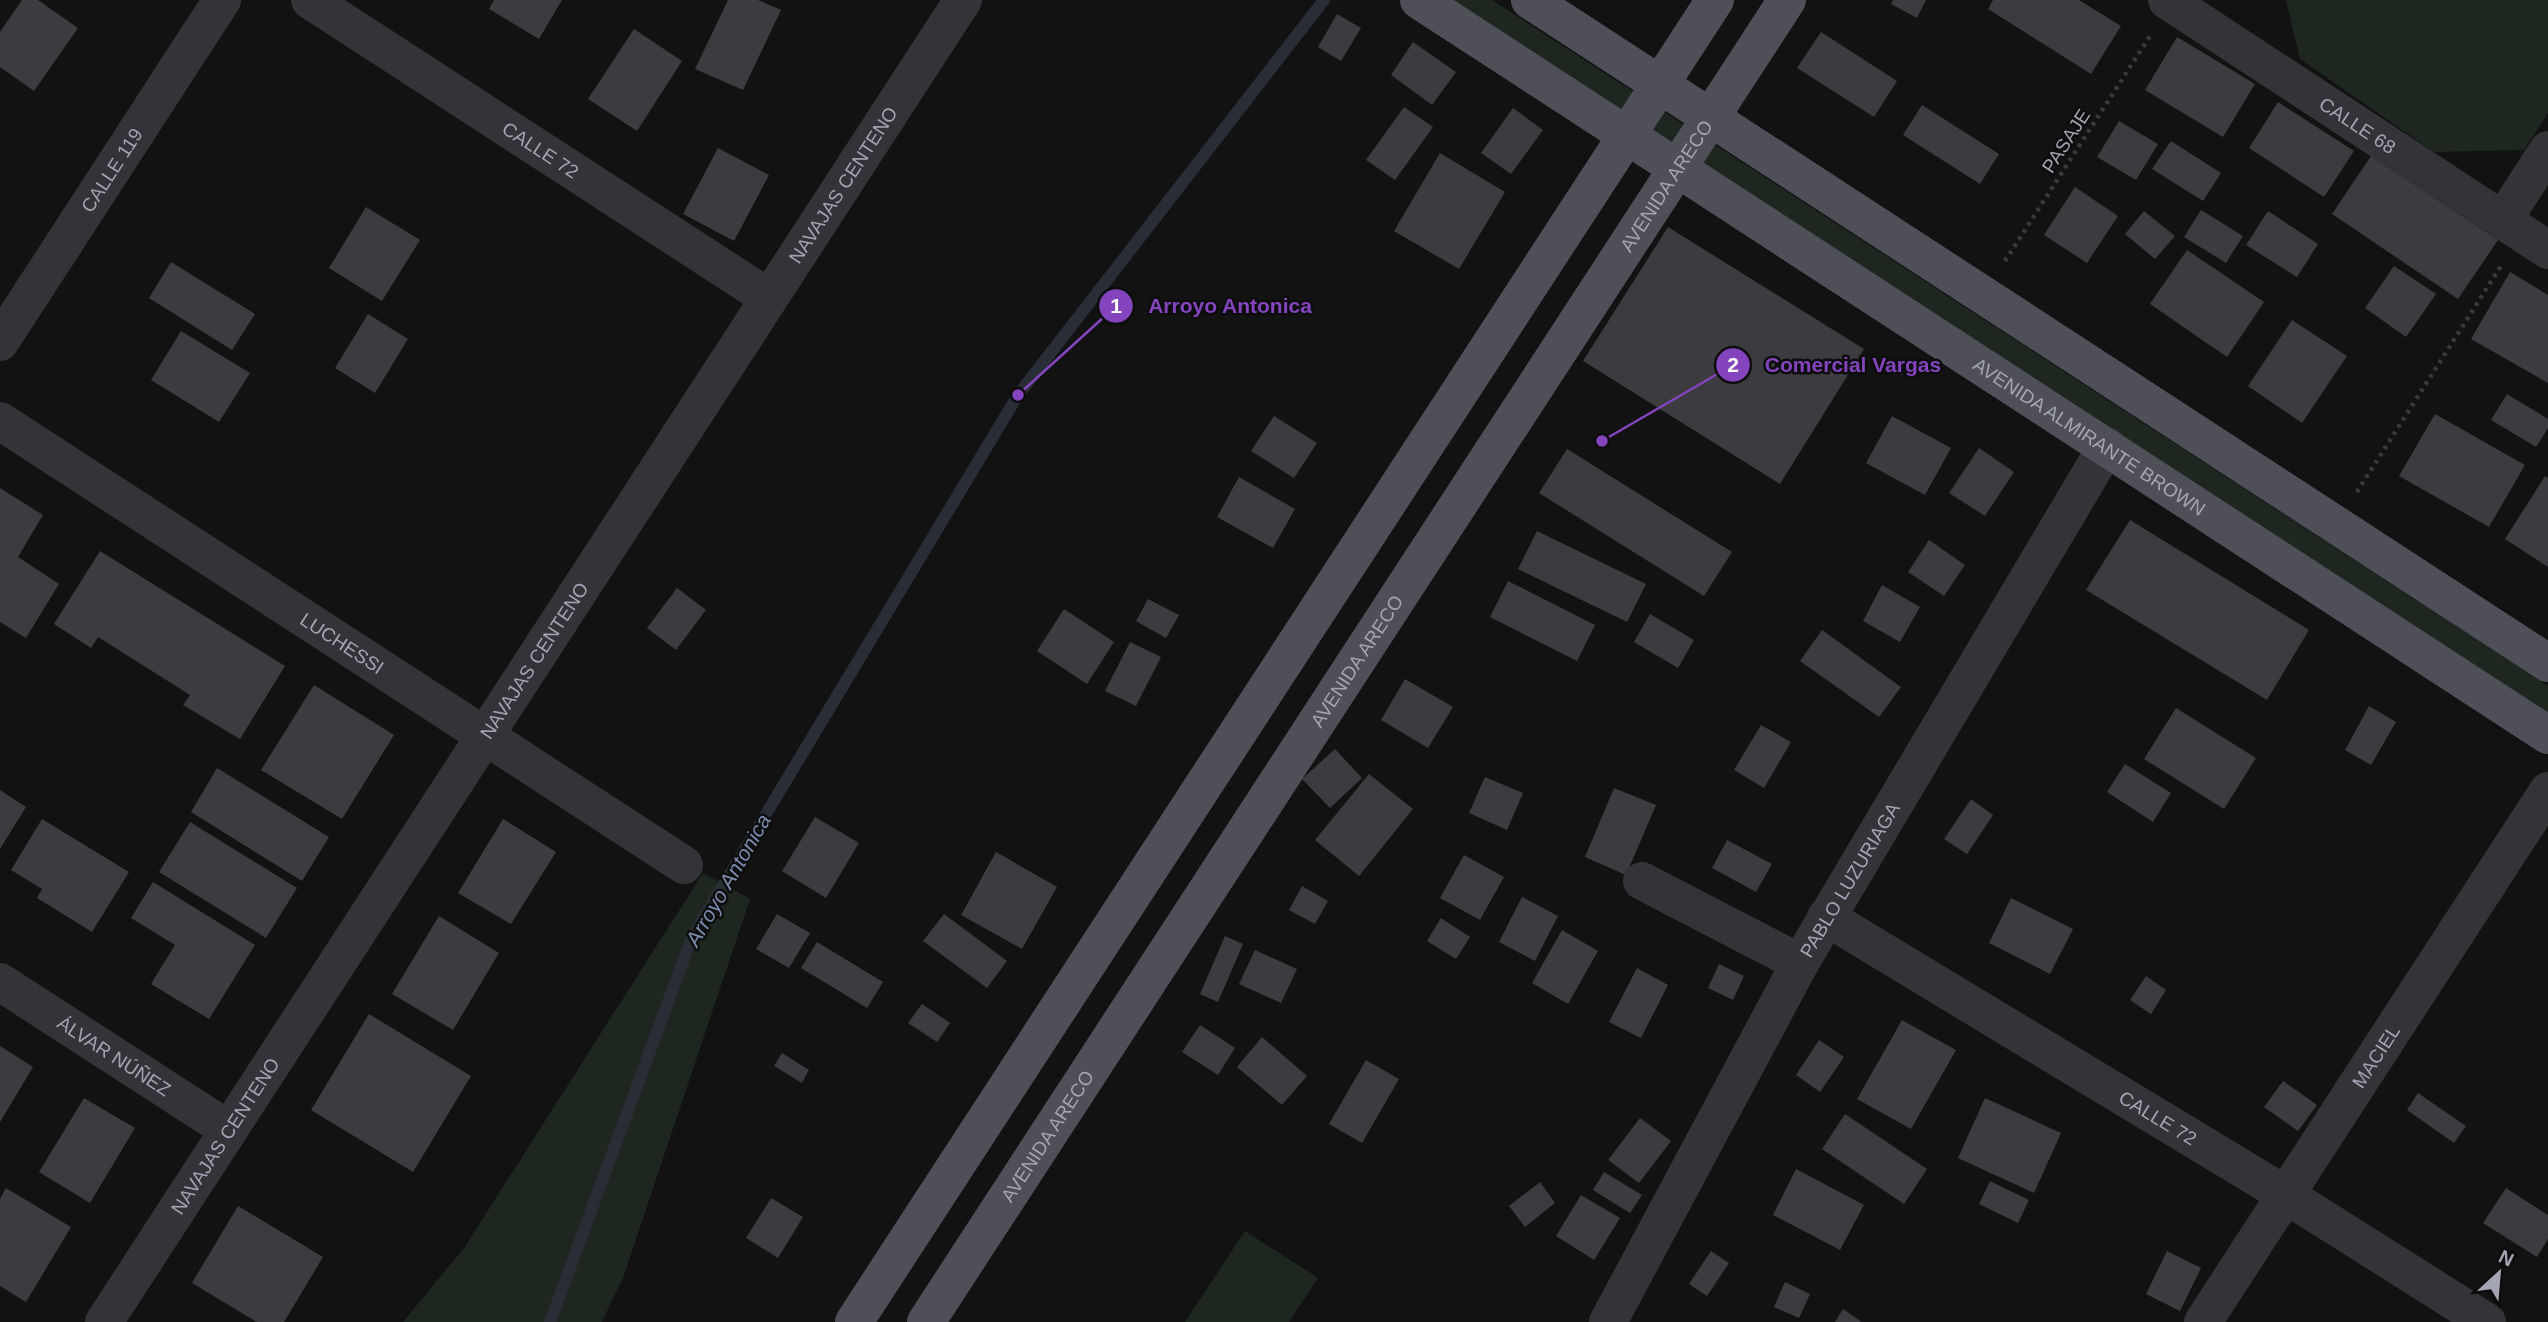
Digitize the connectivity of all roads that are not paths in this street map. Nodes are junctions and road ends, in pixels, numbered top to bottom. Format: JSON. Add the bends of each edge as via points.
{"nodes":[{"id":1,"x":222,"y":0,"type":"edge"},
{"id":2,"x":310,"y":0,"type":"edge"},
{"id":3,"x":963,"y":0,"type":"edge"},
{"id":4,"x":1419,"y":0,"type":"edge"},
{"id":5,"x":1530,"y":0,"type":"edge"},
{"id":6,"x":1715,"y":0,"type":"edge"},
{"id":7,"x":1787,"y":0,"type":"edge"},
{"id":8,"x":2187,"y":6,"type":"edge"},
{"id":9,"x":1660,"y":84,"type":"junction"},
{"id":10,"x":1711,"y":117,"type":"junction"},
{"id":11,"x":1627,"y":135,"type":"junction"},
{"id":12,"x":2548,"y":150,"type":"edge"},
{"id":13,"x":1678,"y":168,"type":"junction"},
{"id":14,"x":2524,"y":234,"type":"edge"},
{"id":15,"x":769,"y":298,"type":"junction"},
{"id":16,"x":0,"y":342,"type":"edge"},
{"id":17,"x":0,"y":421,"type":"edge"},
{"id":18,"x":2107,"y":446,"type":"junction"},
{"id":19,"x":2548,"y":663,"type":"edge"},
{"id":20,"x":2548,"y":735,"type":"edge"},
{"id":21,"x":485,"y":736,"type":"junction"},
{"id":22,"x":2548,"y":791,"type":"edge"},
{"id":23,"x":684,"y":865,"type":"dead end"},
{"id":24,"x":1642,"y":881,"type":"dead end"},
{"id":25,"x":1826,"y":917,"type":"junction"},
{"id":26,"x":1800,"y":963,"type":"junction"},
{"id":27,"x":0,"y":982,"type":"edge"},
{"id":28,"x":229,"y":1130,"type":"junction"},
{"id":29,"x":2286,"y":1195,"type":"junction"},
{"id":30,"x":104,"y":1322,"type":"edge"},
{"id":31,"x":855,"y":1322,"type":"edge"},
{"id":32,"x":926,"y":1322,"type":"edge"},
{"id":33,"x":1608,"y":1322,"type":"edge"},
{"id":34,"x":2203,"y":1322,"type":"edge"},
{"id":35,"x":2487,"y":1322,"type":"edge"}],
"edges":[{"from":1,"to":16,"type":"street","name":"CALLE 119"},
{"from":2,"to":15,"type":"street","name":"CALLE 72"},
{"from":3,"to":15,"type":"street","name":"NAVAJAS CENTENO"},
{"from":4,"to":11,"type":"main road","name":"AVENIDA ALMIRANTE BROWN"},
{"from":5,"to":9,"type":"main road"},
{"from":6,"to":9,"type":"main road"},
{"from":7,"to":10,"type":"main road","name":"AVENIDA ARECO"},
{"from":8,"to":14,"type":"street","name":"CALLE 68"},
{"from":9,"to":10,"type":"main road"},
{"from":9,"to":11,"type":"main road"},
{"from":10,"to":13,"type":"main road","name":"AVENIDA ARECO"},
{"from":10,"to":19,"type":"main road"},
{"from":11,"to":13,"type":"main road","name":"AVENIDA ALMIRANTE BROWN"},
{"from":11,"to":31,"type":"main road"},
{"from":12,"to":14,"type":"street"},
{"from":13,"to":18,"type":"main road","name":"AVENIDA ALMIRANTE BROWN"},
{"from":13,"to":32,"type":"main road","name":"AVENIDA ARECO"},
{"from":15,"to":21,"type":"street","name":"NAVAJAS CENTENO"},
{"from":17,"to":21,"type":"street","name":"LUCHESSI"},
{"from":18,"to":20,"type":"main road","name":"AVENIDA ALMIRANTE BROWN"},
{"from":18,"to":25,"type":"street","name":"PABLO LUZURIAGA"},
{"from":21,"to":23,"type":"street","name":"LUCHESSI"},
{"from":21,"to":28,"type":"street","name":"NAVAJAS CENTENO"},
{"from":22,"to":29,"type":"street","name":"MACIEL"},
{"from":24,"to":26,"type":"street"},
{"from":25,"to":26,"type":"street","name":"PABLO LUZURIAGA"},
{"from":25,"to":29,"type":"street","name":"CALLE 72"},
{"from":26,"to":33,"type":"street","name":"PABLO LUZURIAGA"},
{"from":27,"to":28,"type":"street","name":"ÁLVAR NÚÑEZ"},
{"from":28,"to":30,"type":"street","name":"NAVAJAS CENTENO"},
{"from":29,"to":34,"type":"street","name":"MACIEL"},
{"from":29,"to":35,"type":"street","name":"CALLE 72"}]}
